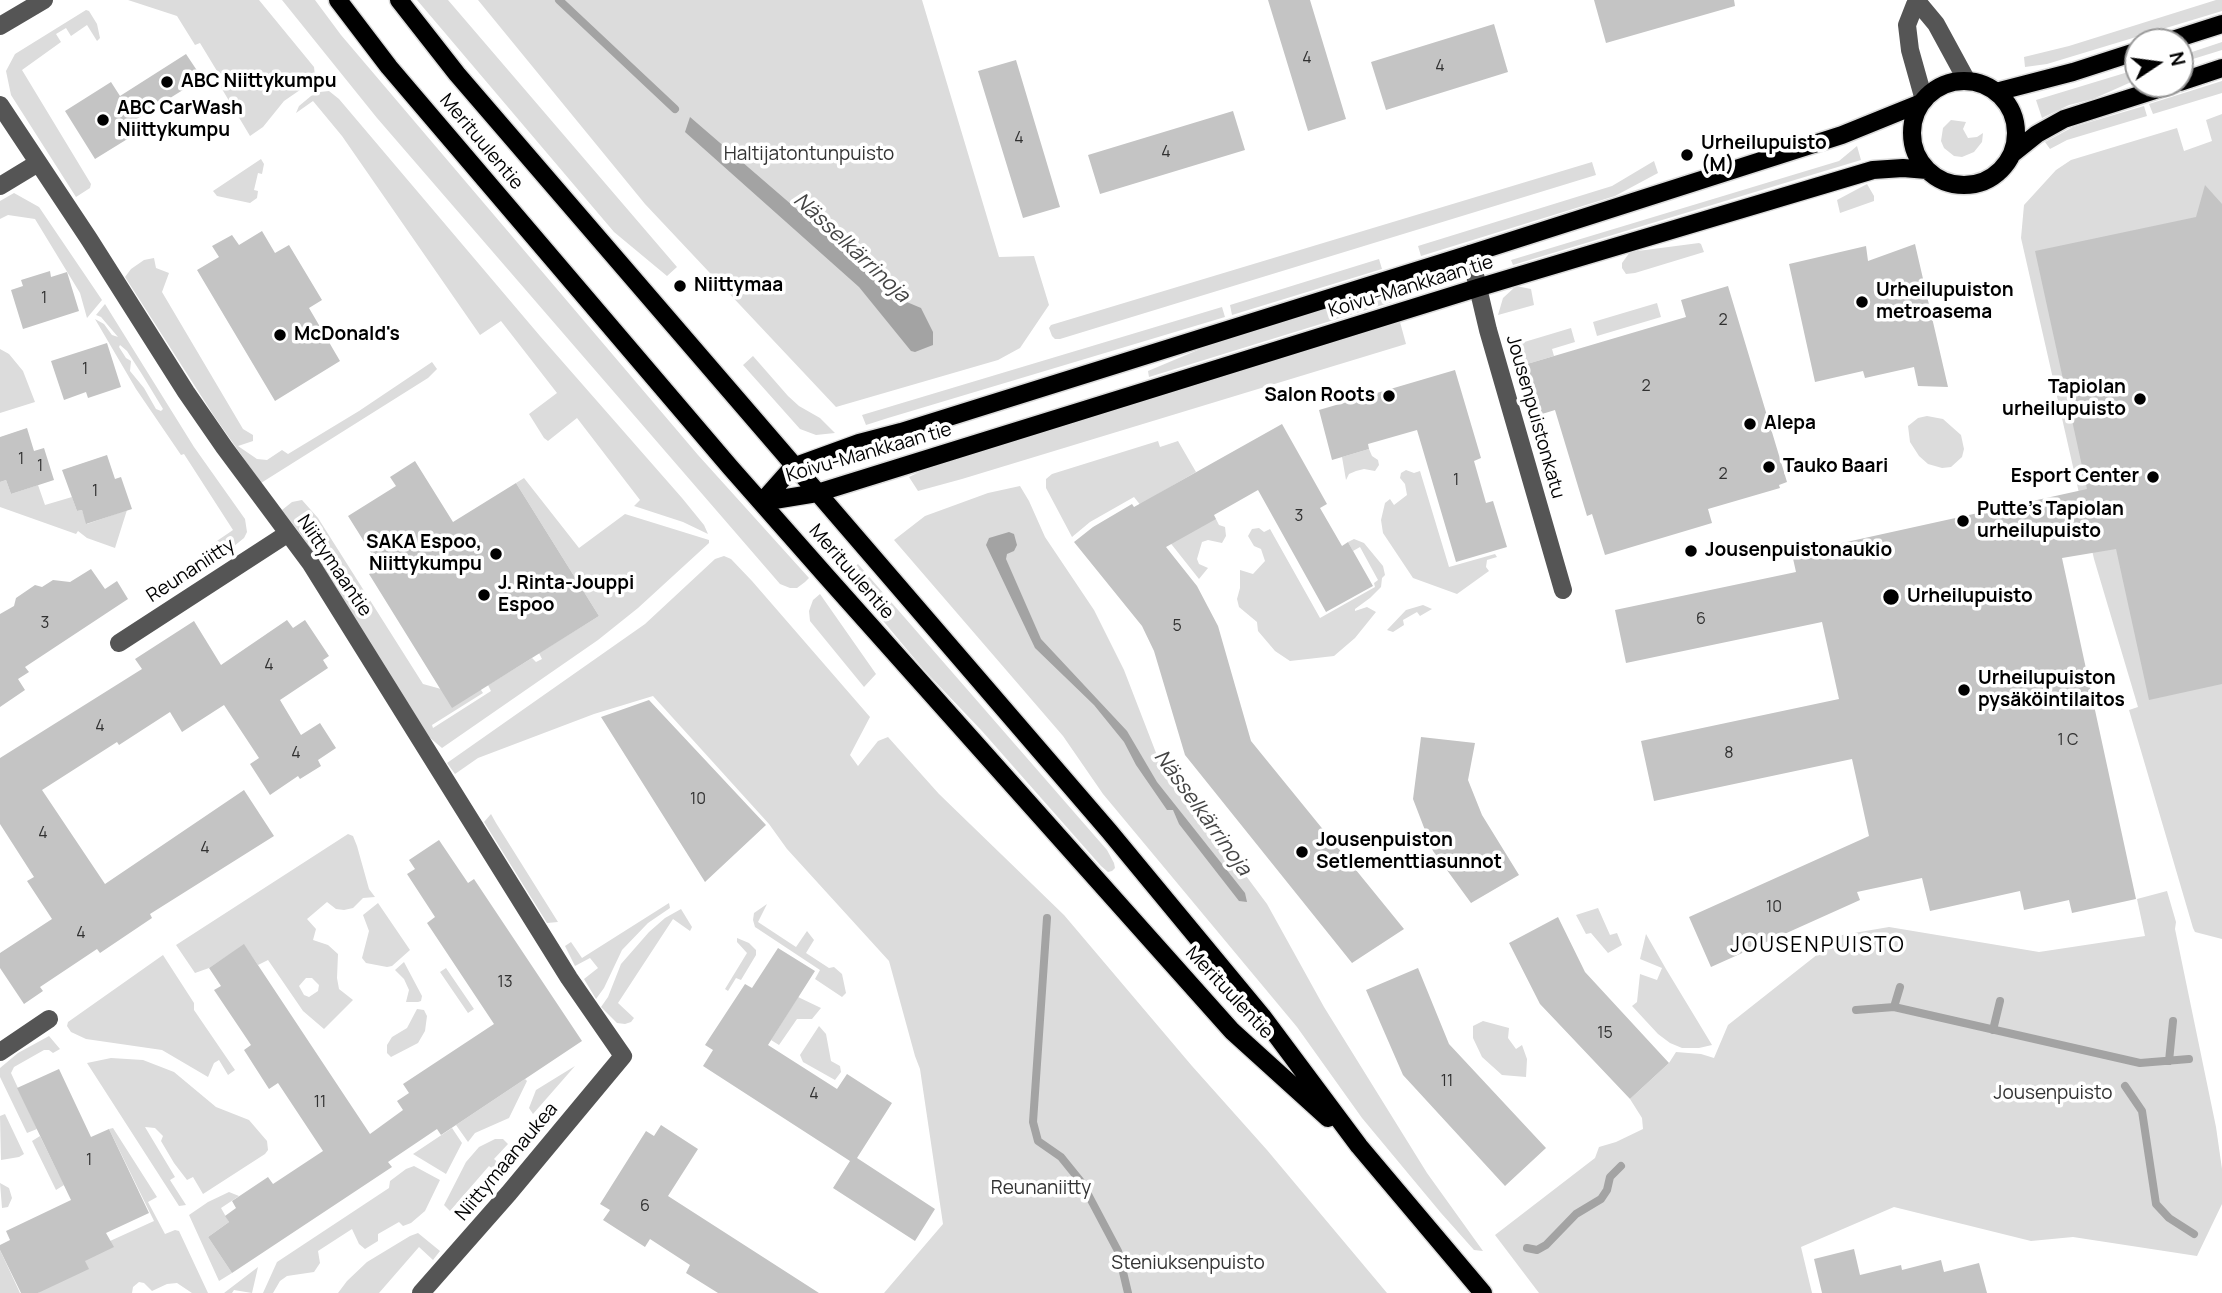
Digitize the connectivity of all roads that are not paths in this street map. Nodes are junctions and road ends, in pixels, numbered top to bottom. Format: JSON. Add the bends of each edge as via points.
{"nodes":[{"id":1,"x":44,"y":0,"type":"edge"},
{"id":2,"x":338,"y":0,"type":"edge"},
{"id":3,"x":399,"y":0,"type":"edge"},
{"id":4,"x":1916,"y":1,"type":"edge"},
{"id":5,"x":2222,"y":24,"type":"edge"},
{"id":6,"x":0,"y":26,"type":"edge"},
{"id":7,"x":2194,"y":33,"type":"edge"},
{"id":8,"x":2124,"y":56,"type":"edge"},
{"id":9,"x":2222,"y":68,"type":"edge"},
{"id":10,"x":2194,"y":77,"type":"edge"},
{"id":11,"x":1967,"y":81,"type":"junction"},
{"id":12,"x":1996,"y":92,"type":"junction"},
{"id":13,"x":2130,"y":98,"type":"edge"},
{"id":14,"x":1922,"y":101,"type":"junction"},
{"id":15,"x":0,"y":105,"type":"edge"},
{"id":16,"x":2012,"y":154,"type":"junction"},
{"id":17,"x":38,"y":163,"type":"junction"},
{"id":18,"x":1927,"y":170,"type":"junction"},
{"id":19,"x":0,"y":186,"type":"edge"},
{"id":20,"x":1469,"y":254,"type":"junction"},
{"id":21,"x":1477,"y":288,"type":"junction"},
{"id":22,"x":793,"y":467,"type":"junction"},
{"id":23,"x":817,"y":493,"type":"junction"},
{"id":24,"x":762,"y":502,"type":"junction"},
{"id":25,"x":286,"y":534,"type":"junction"},
{"id":26,"x":1563,"y":590,"type":"dead end"},
{"id":27,"x":119,"y":643,"type":"dead end"},
{"id":28,"x":49,"y":1020,"type":"dead end"},
{"id":29,"x":0,"y":1052,"type":"edge"},
{"id":30,"x":623,"y":1056,"type":"joint"},
{"id":31,"x":1359,"y":1146,"type":"junction"},
{"id":32,"x":421,"y":1293,"type":"edge"},
{"id":33,"x":1483,"y":1293,"type":"edge"}],
"edges":[{"from":1,"to":6,"type":"street"},
{"from":2,"to":24,"type":"main road","name":"Merituulentie","via":[[389,67]]},
{"from":3,"to":22,"type":"main road","name":"Merituulentie"},
{"from":4,"to":11,"type":"street","via":[[1936,24]]},
{"from":4,"to":14,"type":"street","via":[[1907,25]]},
{"from":5,"to":7,"type":"main road"},
{"from":8,"to":12,"type":"main road"},
{"from":9,"to":10,"type":"main road"},
{"from":11,"to":12,"type":"main road"},
{"from":11,"to":14,"type":"main road","via":[[1943,85]]},
{"from":12,"to":16,"type":"main road","via":[[2015,120]]},
{"from":13,"to":16,"type":"main road","via":[[2064,119]]},
{"from":14,"to":18,"type":"main road","via":[[1912,137]]},
{"from":14,"to":20,"type":"main road","name":"Koivu-Mankkaan tie","via":[[1842,135]]},
{"from":15,"to":17,"type":"street","name":"Niittymaantie"},
{"from":16,"to":18,"type":"main road","via":[[1998,171],[1979,183],[1955,184]]},
{"from":17,"to":19,"type":"street"},
{"from":17,"to":25,"type":"street","name":"Niittymaantie","via":[[186,392]]},
{"from":18,"to":21,"type":"main road","name":"Koivu-Mankkaan tie","via":[[1873,170]]},
{"from":20,"to":21,"type":"street","name":"Jousenpuistonkatu"},
{"from":20,"to":22,"type":"main road","name":"Koivu-Mankkaan tie"},
{"from":21,"to":23,"type":"main road","name":"Koivu-Mankkaan tie"},
{"from":21,"to":26,"type":"street","name":"Jousenpuistonkatu"},
{"from":22,"to":23,"type":"main road","name":"Merituulentie"},
{"from":22,"to":24,"type":"main road","name":"Koivu-Mankkaan tie"},
{"from":23,"to":24,"type":"main road","name":"Koivu-Mankkaan tie"},
{"from":23,"to":31,"type":"main road","name":"Merituulentie","via":[[1109,831],[1262,1016]]},
{"from":24,"to":31,"type":"main road","name":"Merituulentie","via":[[1232,1031]]},
{"from":25,"to":27,"type":"street","name":"Reunaniitty"},
{"from":25,"to":30,"type":"street","name":"Niittymaantie","via":[[311,564],[569,978]]},
{"from":28,"to":29,"type":"street"},
{"from":30,"to":32,"type":"street","name":"Niittymaanaukea"},
{"from":31,"to":33,"type":"main road","name":"Merituulentie"}]}
